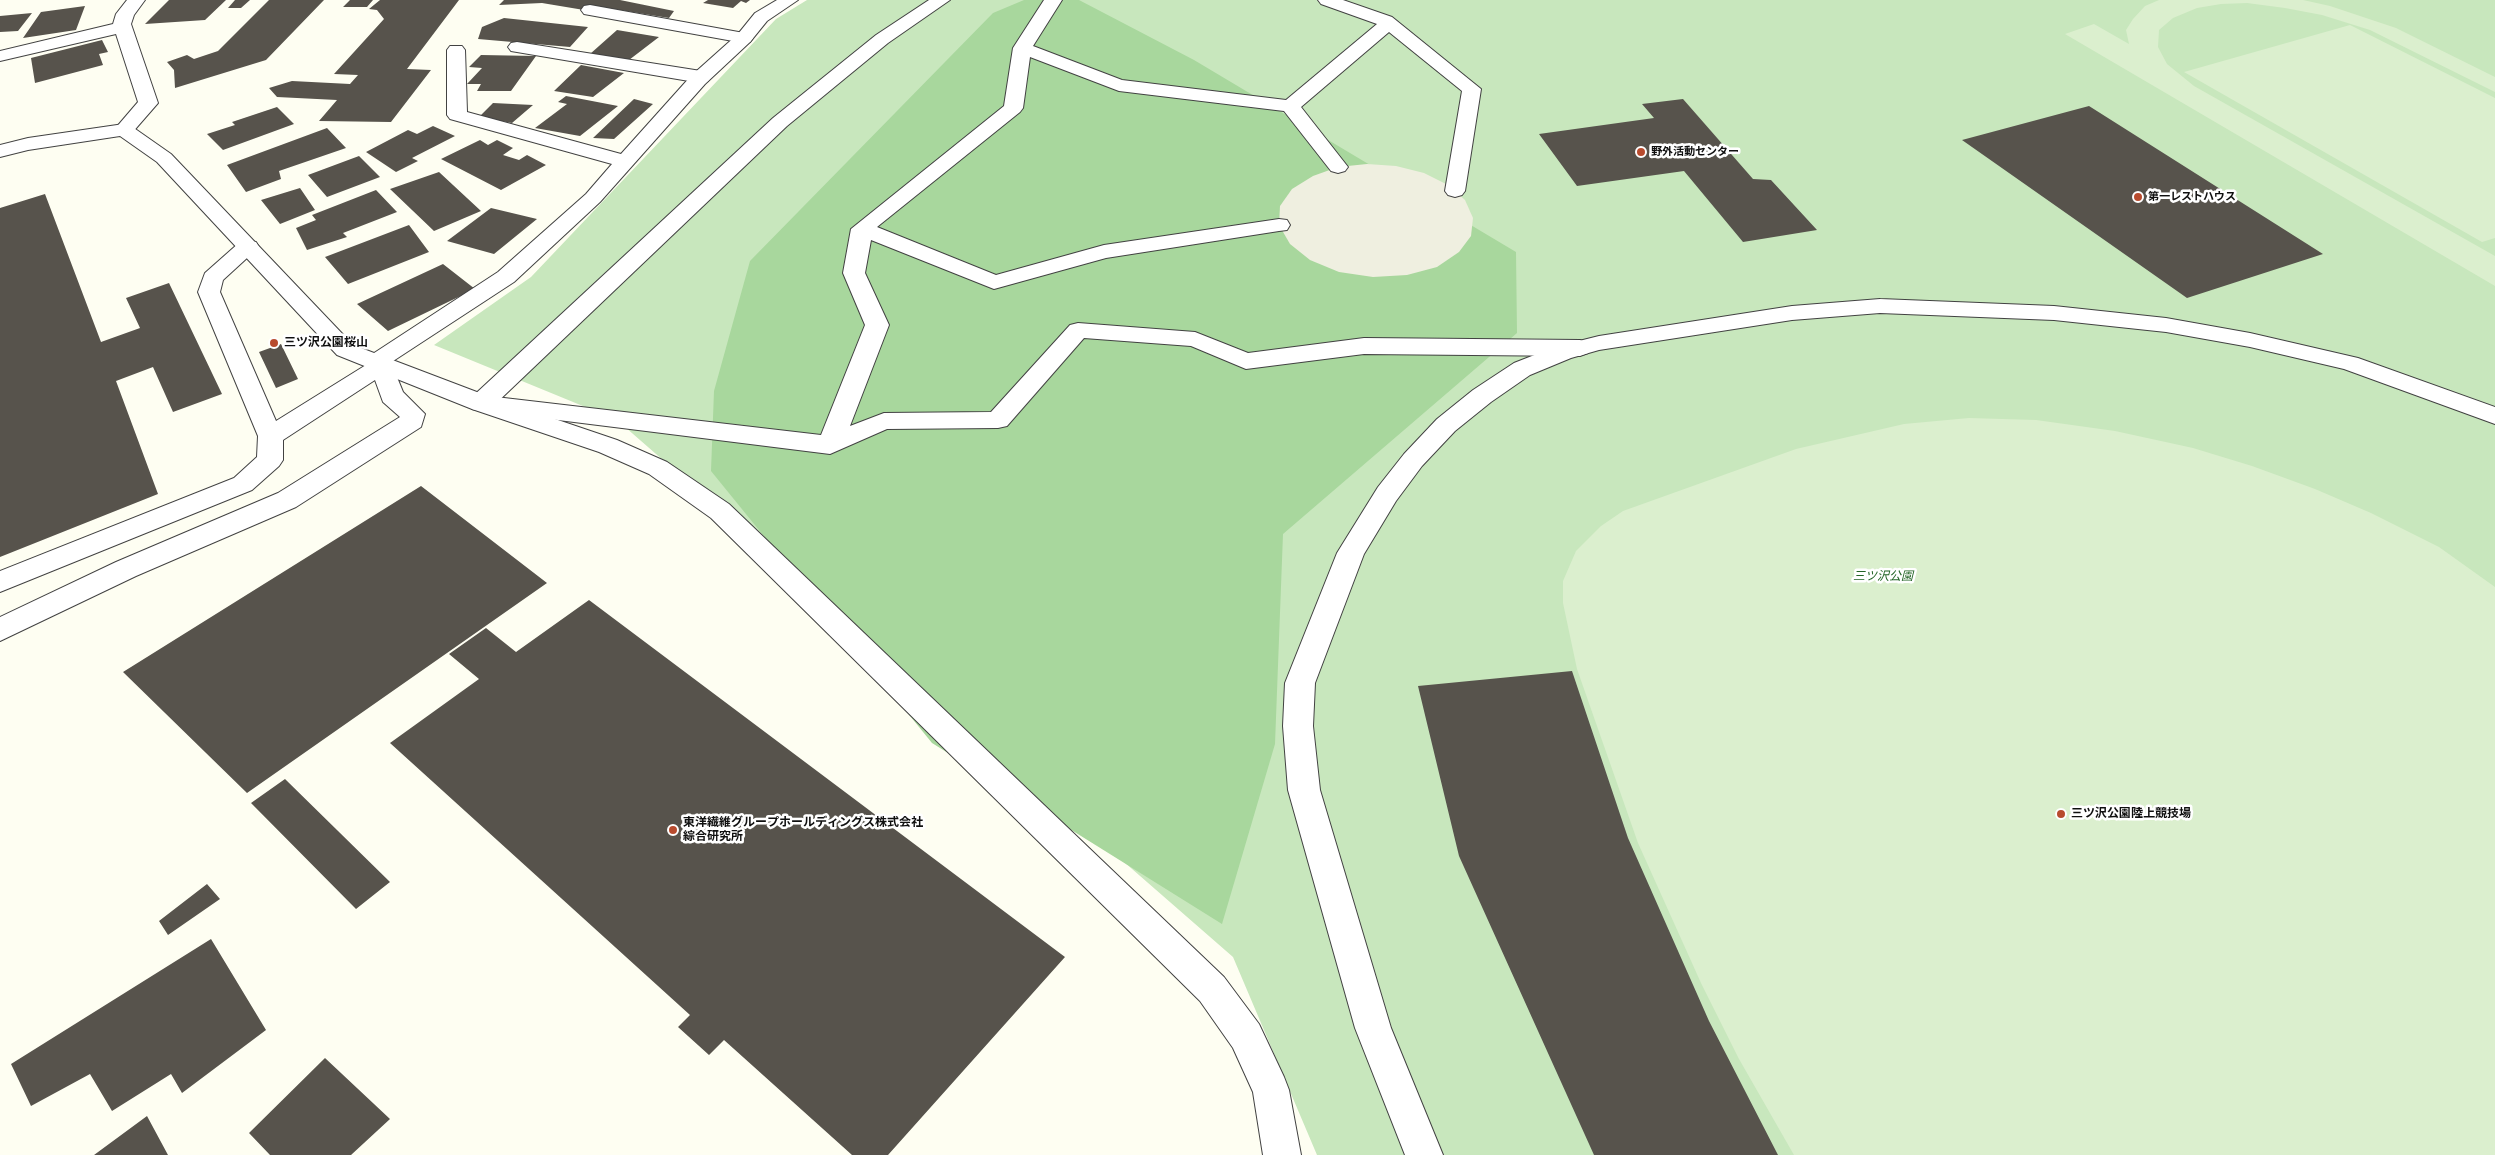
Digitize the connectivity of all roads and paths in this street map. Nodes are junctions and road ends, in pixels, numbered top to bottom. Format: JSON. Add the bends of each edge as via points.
{"nodes":[{"id":1,"x":136,"y":0,"type":"edge"},
{"id":2,"x":789,"y":0,"type":"edge"},
{"id":3,"x":941,"y":0,"type":"edge"},
{"id":4,"x":1053,"y":0,"type":"edge"},
{"id":5,"x":1327,"y":0,"type":"edge"},
{"id":6,"x":590,"y":10,"type":"dead end"},
{"id":7,"x":1389,"y":23,"type":"junction"},
{"id":8,"x":123,"y":28,"type":"junction"},
{"id":9,"x":744,"y":38,"type":"junction"},
{"id":10,"x":517,"y":47,"type":"dead end"},
{"id":11,"x":1022,"y":48,"type":"junction"},
{"id":12,"x":456,"y":50,"type":"dead end"},
{"id":13,"x":0,"y":56,"type":"edge"},
{"id":14,"x":701,"y":77,"type":"junction"},
{"id":15,"x":1290,"y":106,"type":"junction"},
{"id":16,"x":124,"y":130,"type":"junction"},
{"id":17,"x":0,"y":151,"type":"edge"},
{"id":18,"x":625,"y":161,"type":"junction"},
{"id":19,"x":1338,"y":168,"type":"dead end"},
{"id":20,"x":1455,"y":191,"type":"dead end"},
{"id":21,"x":1279,"y":225,"type":"dead end"},
{"id":22,"x":862,"y":229,"type":"junction"},
{"id":23,"x":248,"y":247,"type":"junction"},
{"id":24,"x":1580,"y":348,"type":"junction"},
{"id":25,"x":379,"y":363,"type":"junction"},
{"id":26,"x":481,"y":403,"type":"junction"},
{"id":27,"x":2495,"y":416,"type":"edge"},
{"id":28,"x":270,"y":436,"type":"junction"},
{"id":29,"x":830,"y":445,"type":"junction"},
{"id":30,"x":0,"y":582,"type":"edge"},
{"id":31,"x":0,"y":630,"type":"edge"},
{"id":32,"x":1282,"y":1155,"type":"edge"},
{"id":33,"x":1424,"y":1155,"type":"edge"}],
"edges":[{"from":1,"to":8,"type":"street","via":[[125,14]]},
{"from":2,"to":9,"type":"street","via":[[761,17]]},
{"from":3,"to":26,"type":"street","via":[[882,39],[780,122]]},
{"from":4,"to":11,"type":"street"},
{"from":5,"to":7,"type":"street"},
{"from":6,"to":9,"type":"street"},
{"from":7,"to":15,"type":"street"},
{"from":7,"to":20,"type":"street","via":[[1472,89]]},
{"from":8,"to":13,"type":"street"},
{"from":8,"to":16,"type":"street","via":[[148,103]]},
{"from":9,"to":14,"type":"street"},
{"from":10,"to":14,"type":"street"},
{"from":11,"to":15,"type":"street","via":[[1119,85]]},
{"from":11,"to":22,"type":"street","via":[[1013,108]]},
{"from":12,"to":18,"type":"street","via":[[457,115]]},
{"from":14,"to":18,"type":"street"},
{"from":15,"to":19,"type":"street"},
{"from":16,"to":17,"type":"street"},
{"from":16,"to":23,"type":"street","via":[[164,158]]},
{"from":18,"to":25,"type":"street","via":[[593,198],[506,277]]},
{"from":21,"to":22,"type":"street","via":[[1104,252],[994,282]]},
{"from":22,"to":29,"type":"street","via":[[854,273],[877,325]]},
{"from":23,"to":25,"type":"street","via":[[345,350]]},
{"from":23,"to":28,"type":"street","via":[[213,278],[209,292]]},
{"from":24,"to":27,"type":"street","via":[[1727,322],[1880,306],[2054,313],[2166,325],[2350,363]]},
{"from":24,"to":29,"type":"street","via":[[1364,346],[1246,361],[1196,339],[1078,330],[998,420],[884,420]]},
{"from":24,"to":33,"type":"street","via":[[1522,369],[1446,425],[1413,460],[1387,494],[1351,553],[1300,683],[1298,726],[1304,790],[1373,1028]]},
{"from":25,"to":26,"type":"street"},
{"from":25,"to":28,"type":"street"},
{"from":25,"to":31,"type":"street","via":[[392,396],[413,414],[412,422],[286,500],[126,569]]},
{"from":26,"to":29,"type":"street"},
{"from":26,"to":32,"type":"street","via":[[608,446],[658,468],[720,511],[1212,989],[1246,1036],[1271,1090]]},
{"from":28,"to":30,"type":"street","via":[[270,460],[243,484]]}]}
